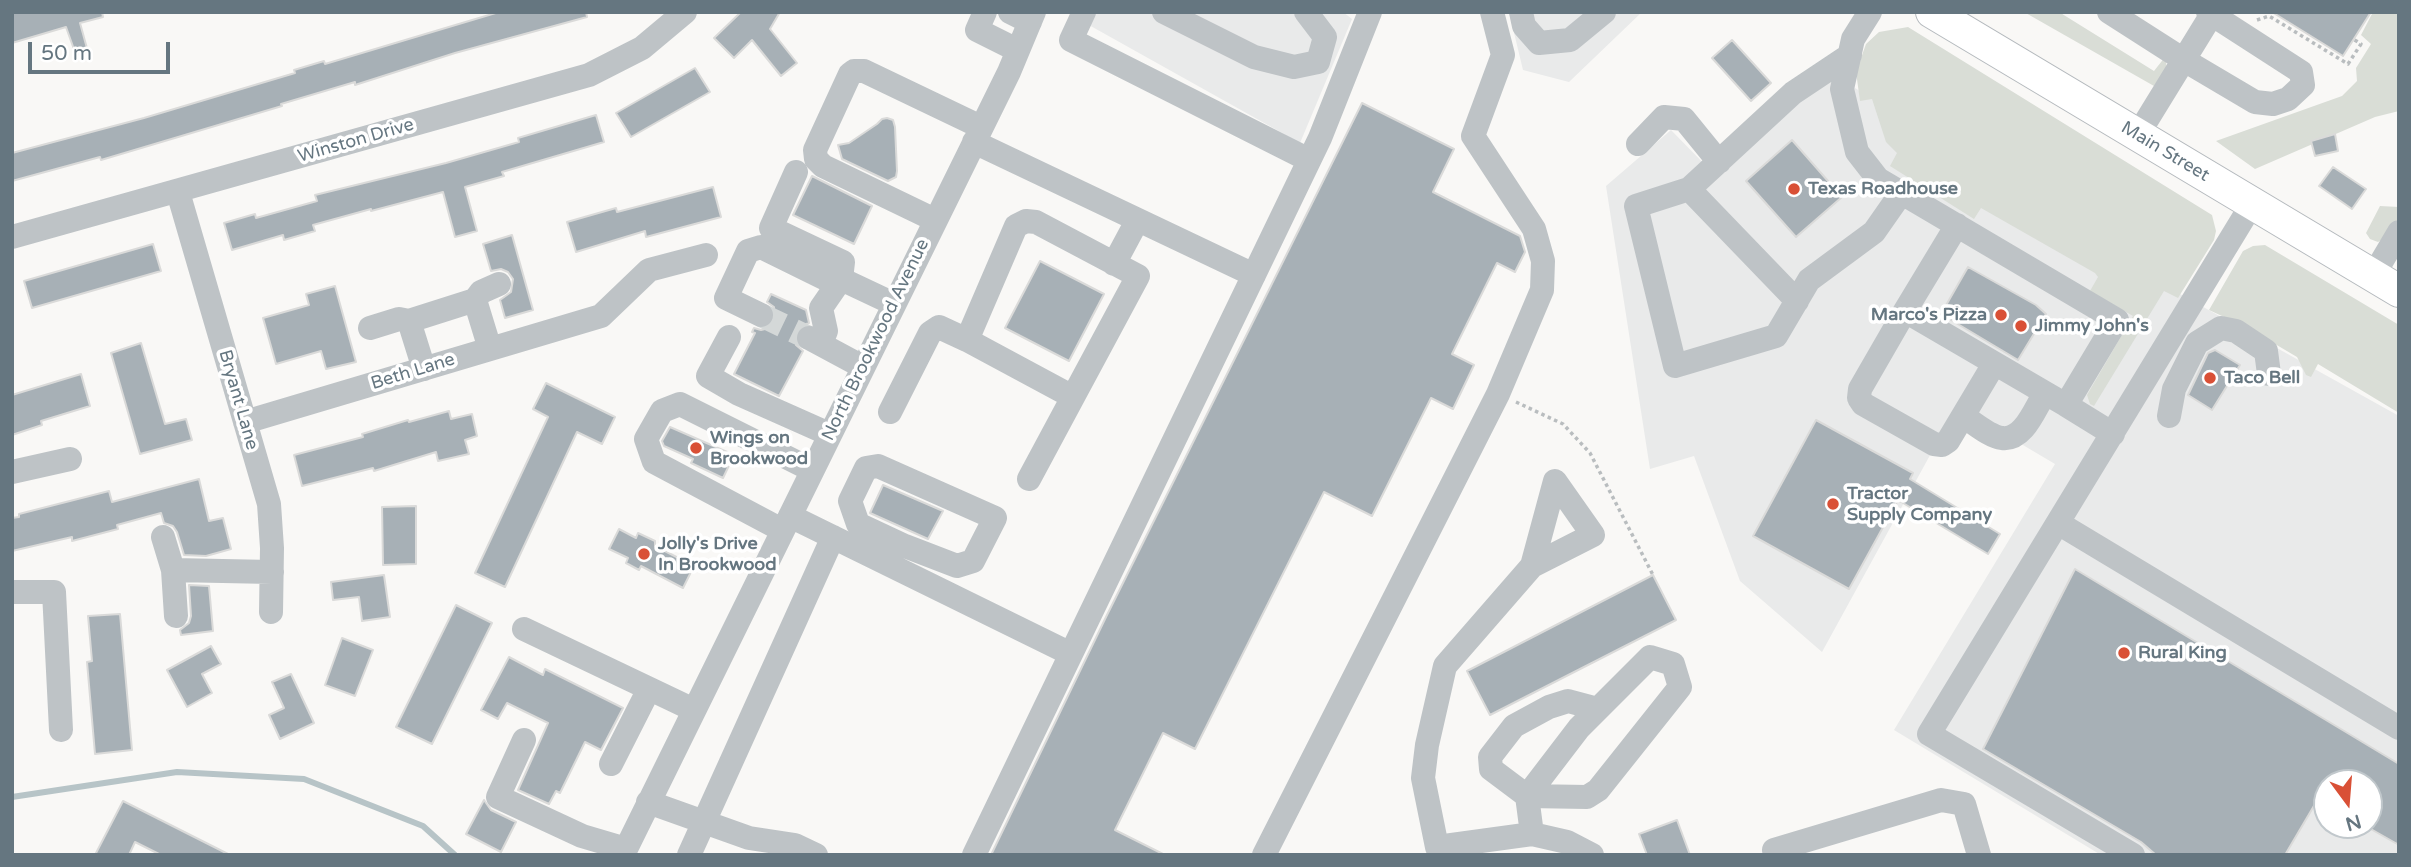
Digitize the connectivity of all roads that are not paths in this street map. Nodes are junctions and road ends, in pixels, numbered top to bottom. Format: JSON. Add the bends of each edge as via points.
{"nodes":[{"id":1,"x":685,"y":12,"type":"edge"},
{"id":2,"x":985,"y":12,"type":"edge"},
{"id":3,"x":1084,"y":12,"type":"edge"},
{"id":4,"x":1164,"y":12,"type":"edge"},
{"id":5,"x":1306,"y":12,"type":"edge"},
{"id":6,"x":1370,"y":12,"type":"edge"},
{"id":7,"x":1492,"y":12,"type":"edge"},
{"id":8,"x":1521,"y":12,"type":"edge"},
{"id":9,"x":1604,"y":12,"type":"edge"},
{"id":10,"x":1870,"y":12,"type":"edge"},
{"id":11,"x":1932,"y":12,"type":"edge"},
{"id":12,"x":2109,"y":12,"type":"edge"},
{"id":13,"x":2210,"y":13,"type":"edge"},
{"id":14,"x":1025,"y":15,"type":"edge"},
{"id":15,"x":1017,"y":50,"type":"junction"},
{"id":16,"x":1850,"y":55,"type":"junction"},
{"id":17,"x":2184,"y":60,"type":"junction"},
{"id":18,"x":1318,"y":62,"type":"junction"},
{"id":19,"x":1346,"y":71,"type":"junction"},
{"id":20,"x":978,"y":134,"type":"junction"},
{"id":21,"x":2137,"y":136,"type":"junction"},
{"id":22,"x":1638,"y":144,"type":"dead end"},
{"id":23,"x":1309,"y":160,"type":"junction"},
{"id":24,"x":1719,"y":162,"type":"junction"},
{"id":25,"x":796,"y":172,"type":"dead end"},
{"id":26,"x":1689,"y":189,"type":"junction"},
{"id":27,"x":178,"y":192,"type":"junction"},
{"id":28,"x":1902,"y":192,"type":"junction"},
{"id":29,"x":2252,"y":204,"type":"junction"},
{"id":30,"x":935,"y":220,"type":"junction"},
{"id":31,"x":1137,"y":221,"type":"junction"},
{"id":32,"x":1957,"y":225,"type":"junction"},
{"id":33,"x":2399,"y":232,"type":"edge"},
{"id":34,"x":12,"y":237,"type":"edge"},
{"id":35,"x":706,"y":255,"type":"dead end"},
{"id":36,"x":1114,"y":264,"type":"junction"},
{"id":37,"x":1254,"y":275,"type":"junction"},
{"id":38,"x":841,"y":279,"type":"junction"},
{"id":39,"x":2386,"y":283,"type":"edge"},
{"id":40,"x":499,"y":284,"type":"dead end"},
{"id":41,"x":475,"y":300,"type":"junction"},
{"id":42,"x":1797,"y":301,"type":"junction"},
{"id":43,"x":894,"y":304,"type":"junction"},
{"id":44,"x":1905,"y":311,"type":"junction"},
{"id":45,"x":761,"y":315,"type":"tunnel mouth"},
{"id":46,"x":408,"y":321,"type":"junction"},
{"id":47,"x":370,"y":328,"type":"dead end"},
{"id":48,"x":729,"y":337,"type":"dead end"},
{"id":49,"x":967,"y":340,"type":"junction"},
{"id":50,"x":490,"y":349,"type":"junction"},
{"id":51,"x":1994,"y":364,"type":"junction"},
{"id":52,"x":863,"y":367,"type":"junction"},
{"id":53,"x":424,"y":369,"type":"junction"},
{"id":54,"x":2269,"y":374,"type":"dead end"},
{"id":55,"x":1073,"y":397,"type":"junction"},
{"id":56,"x":2055,"y":399,"type":"junction"},
{"id":57,"x":890,"y":412,"type":"dead end"},
{"id":58,"x":1963,"y":416,"type":"junction"},
{"id":59,"x":2169,"y":416,"type":"dead end"},
{"id":60,"x":245,"y":422,"type":"junction"},
{"id":61,"x":829,"y":434,"type":"junction"},
{"id":62,"x":2113,"y":434,"type":"junction"},
{"id":63,"x":70,"y":458,"type":"dead end"},
{"id":64,"x":812,"y":470,"type":"junction"},
{"id":65,"x":12,"y":472,"type":"edge"},
{"id":66,"x":1029,"y":480,"type":"dead end"},
{"id":67,"x":786,"y":523,"type":"junction"},
{"id":68,"x":2058,"y":523,"type":"junction"},
{"id":69,"x":163,"y":537,"type":"dead end"},
{"id":70,"x":833,"y":537,"type":"junction"},
{"id":71,"x":905,"y":546,"type":"joint"},
{"id":72,"x":1532,"y":566,"type":"dead end"},
{"id":73,"x":173,"y":570,"type":"junction"},
{"id":74,"x":272,"y":572,"type":"junction"},
{"id":75,"x":12,"y":592,"type":"edge"},
{"id":76,"x":271,"y":612,"type":"dead end"},
{"id":77,"x":177,"y":617,"type":"dead end"},
{"id":78,"x":524,"y":629,"type":"dead end"},
{"id":79,"x":1071,"y":654,"type":"junction"},
{"id":80,"x":649,"y":689,"type":"junction"},
{"id":81,"x":1598,"y":709,"type":"junction"},
{"id":82,"x":694,"y":710,"type":"junction"},
{"id":83,"x":2399,"y":728,"type":"edge"},
{"id":84,"x":61,"y":730,"type":"dead end"},
{"id":85,"x":524,"y":740,"type":"dead end"},
{"id":86,"x":611,"y":764,"type":"dead end"},
{"id":87,"x":1528,"y":796,"type":"junction"},
{"id":88,"x":648,"y":802,"type":"junction"},
{"id":89,"x":703,"y":822,"type":"junction"},
{"id":90,"x":1532,"y":834,"type":"junction"},
{"id":91,"x":1774,"y":850,"type":"dead end"},
{"id":92,"x":625,"y":852,"type":"edge"},
{"id":93,"x":689,"y":855,"type":"edge"},
{"id":94,"x":816,"y":855,"type":"edge"},
{"id":95,"x":974,"y":855,"type":"edge"},
{"id":96,"x":1264,"y":855,"type":"edge"},
{"id":97,"x":1592,"y":855,"type":"edge"},
{"id":98,"x":1979,"y":855,"type":"edge"},
{"id":99,"x":2133,"y":855,"type":"edge"}],
"edges":[{"from":1,"to":27,"type":"street","name":"Winston Drive","via":[[642,48],[589,75]]},
{"from":2,"to":15,"type":"street","via":[[977,30]]},
{"from":3,"to":23,"type":"street","via":[[1072,40]]},
{"from":4,"to":18,"type":"street","via":[[1254,57],[1294,67]]},
{"from":5,"to":18,"type":"street","via":[[1325,37]]},
{"from":6,"to":19,"type":"street"},
{"from":7,"to":96,"type":"street","via":[[1503,55],[1473,136],[1534,229],[1543,261],[1542,290],[1498,394]]},
{"from":8,"to":9,"type":"street","via":[[1524,26],[1539,43],[1570,40]]},
{"from":10,"to":16,"type":"street","via":[[1853,39]]},
{"from":11,"to":21,"type":"main road","name":"Main Street"},
{"from":12,"to":17,"type":"street"},
{"from":13,"to":17,"type":"street"},
{"from":13,"to":17,"type":"street","via":[[2301,72],[2303,85],[2288,99],[2273,104],[2255,102]]},
{"from":14,"to":15,"type":"street","name":"North Brookwood Avenue"},
{"from":15,"to":20,"type":"street","name":"North Brookwood Avenue"},
{"from":16,"to":24,"type":"street","via":[[1793,93]]},
{"from":16,"to":28,"type":"street","via":[[1842,89],[1857,152],[1878,179]]},
{"from":17,"to":21,"type":"street"},
{"from":18,"to":19,"type":"street"},
{"from":19,"to":23,"type":"street"},
{"from":20,"to":30,"type":"street","name":"North Brookwood Avenue"},
{"from":20,"to":30,"type":"street","via":[[864,71],[850,74],[815,150],[816,159]]},
{"from":20,"to":31,"type":"street"},
{"from":21,"to":29,"type":"main road","name":"Main Street"},
{"from":22,"to":24,"type":"street","via":[[1664,117],[1684,119]]},
{"from":23,"to":37,"type":"street"},
{"from":24,"to":26,"type":"street"},
{"from":25,"to":38,"type":"street","via":[[771,228],[843,262]]},
{"from":26,"to":42,"type":"street"},
{"from":26,"to":42,"type":"street","via":[[1636,206],[1675,366],[1776,336]]},
{"from":27,"to":34,"type":"street","name":"Winston Drive"},
{"from":27,"to":60,"type":"street","name":"Bryant Lane"},
{"from":28,"to":32,"type":"street"},
{"from":28,"to":42,"type":"street","via":[[1874,232],[1809,280]]},
{"from":29,"to":39,"type":"main road","name":"Main Street"},
{"from":29,"to":62,"type":"street"},
{"from":30,"to":43,"type":"street","name":"North Brookwood Avenue"},
{"from":31,"to":36,"type":"street"},
{"from":31,"to":37,"type":"street"},
{"from":32,"to":44,"type":"street"},
{"from":32,"to":56,"type":"street","via":[[2117,320]]},
{"from":33,"to":39,"type":"street"},
{"from":35,"to":50,"type":"street","name":"Beth Lane","via":[[649,270],[601,316]]},
{"from":36,"to":49,"type":"street","via":[[1036,222],[1016,226]]},
{"from":36,"to":55,"type":"street","via":[[1138,276]]},
{"from":37,"to":79,"type":"street"},
{"from":38,"to":43,"type":"street"},
{"from":38,"to":45,"type":"street","via":[[826,279],[761,247],[748,251],[726,298]]},
{"from":38,"to":52,"type":"street","via":[[821,309],[826,331],[815,341]]},
{"from":40,"to":41,"type":"street"},
{"from":41,"to":46,"type":"street"},
{"from":41,"to":50,"type":"street"},
{"from":43,"to":52,"type":"street","name":"North Brookwood Avenue"},
{"from":44,"to":51,"type":"street"},
{"from":44,"to":58,"type":"street","via":[[1859,398],[1934,444],[1948,442]]},
{"from":46,"to":47,"type":"street","via":[[399,319]]},
{"from":46,"to":53,"type":"street"},
{"from":48,"to":61,"type":"street","via":[[708,376]]},
{"from":49,"to":55,"type":"street"},
{"from":49,"to":57,"type":"street","via":[[939,327],[930,333]]},
{"from":50,"to":53,"type":"street","name":"Beth Lane"},
{"from":51,"to":56,"type":"street"},
{"from":51,"to":58,"type":"street"},
{"from":52,"to":61,"type":"street","name":"North Brookwood Avenue"},
{"from":53,"to":60,"type":"street","name":"Beth Lane"},
{"from":54,"to":59,"type":"street","via":[[2266,351],[2236,331],[2221,328],[2197,343],[2174,389]]},
{"from":55,"to":66,"type":"street"},
{"from":56,"to":58,"type":"street","via":[[2012,437],[2000,438]]},
{"from":56,"to":62,"type":"street"},
{"from":60,"to":74,"type":"street","name":"Bryant Lane","via":[[269,504]]},
{"from":61,"to":64,"type":"street","name":"North Brookwood Avenue"},
{"from":62,"to":68,"type":"street"},
{"from":63,"to":65,"type":"street"},
{"from":64,"to":67,"type":"street","name":"North Brookwood Avenue"},
{"from":64,"to":67,"type":"street","via":[[680,404],[662,411],[646,439],[654,463]]},
{"from":67,"to":70,"type":"street"},
{"from":67,"to":82,"type":"street","name":"North Brookwood Avenue"},
{"from":68,"to":83,"type":"street"},
{"from":68,"to":99,"type":"street","via":[[1929,734]]},
{"from":69,"to":73,"type":"street"},
{"from":70,"to":79,"type":"street"},
{"from":70,"to":89,"type":"street"},
{"from":71,"to":71,"type":"street","via":[[957,566],[973,561],[995,518],[878,466],[866,468],[850,501],[858,524]]},
{"from":72,"to":90,"type":"street","via":[[1445,666],[1423,778],[1437,847]]},
{"from":73,"to":74,"type":"street"},
{"from":73,"to":77,"type":"street"},
{"from":74,"to":76,"type":"street","name":"Bryant Lane"},
{"from":75,"to":84,"type":"street","via":[[54,592]]},
{"from":78,"to":80,"type":"street"},
{"from":79,"to":95,"type":"street"},
{"from":80,"to":82,"type":"street"},
{"from":80,"to":86,"type":"street"},
{"from":81,"to":87,"type":"street"},
{"from":81,"to":87,"type":"street","via":[[1568,701],[1514,726],[1490,757],[1491,769]]},
{"from":81,"to":87,"type":"street","via":[[1650,657],[1672,664],[1680,687],[1598,790],[1587,797]]},
{"from":82,"to":88,"type":"street","name":"North Brookwood Avenue"},
{"from":85,"to":92,"type":"street","via":[[498,797]]},
{"from":87,"to":90,"type":"street"},
{"from":88,"to":89,"type":"street"},
{"from":88,"to":92,"type":"street","name":"North Brookwood Avenue"},
{"from":89,"to":93,"type":"street"},
{"from":89,"to":94,"type":"street","via":[[749,838],[795,845]]},
{"from":90,"to":97,"type":"street","via":[[1567,842]]},
{"from":91,"to":98,"type":"street","via":[[1941,800],[1964,804]]}]}
